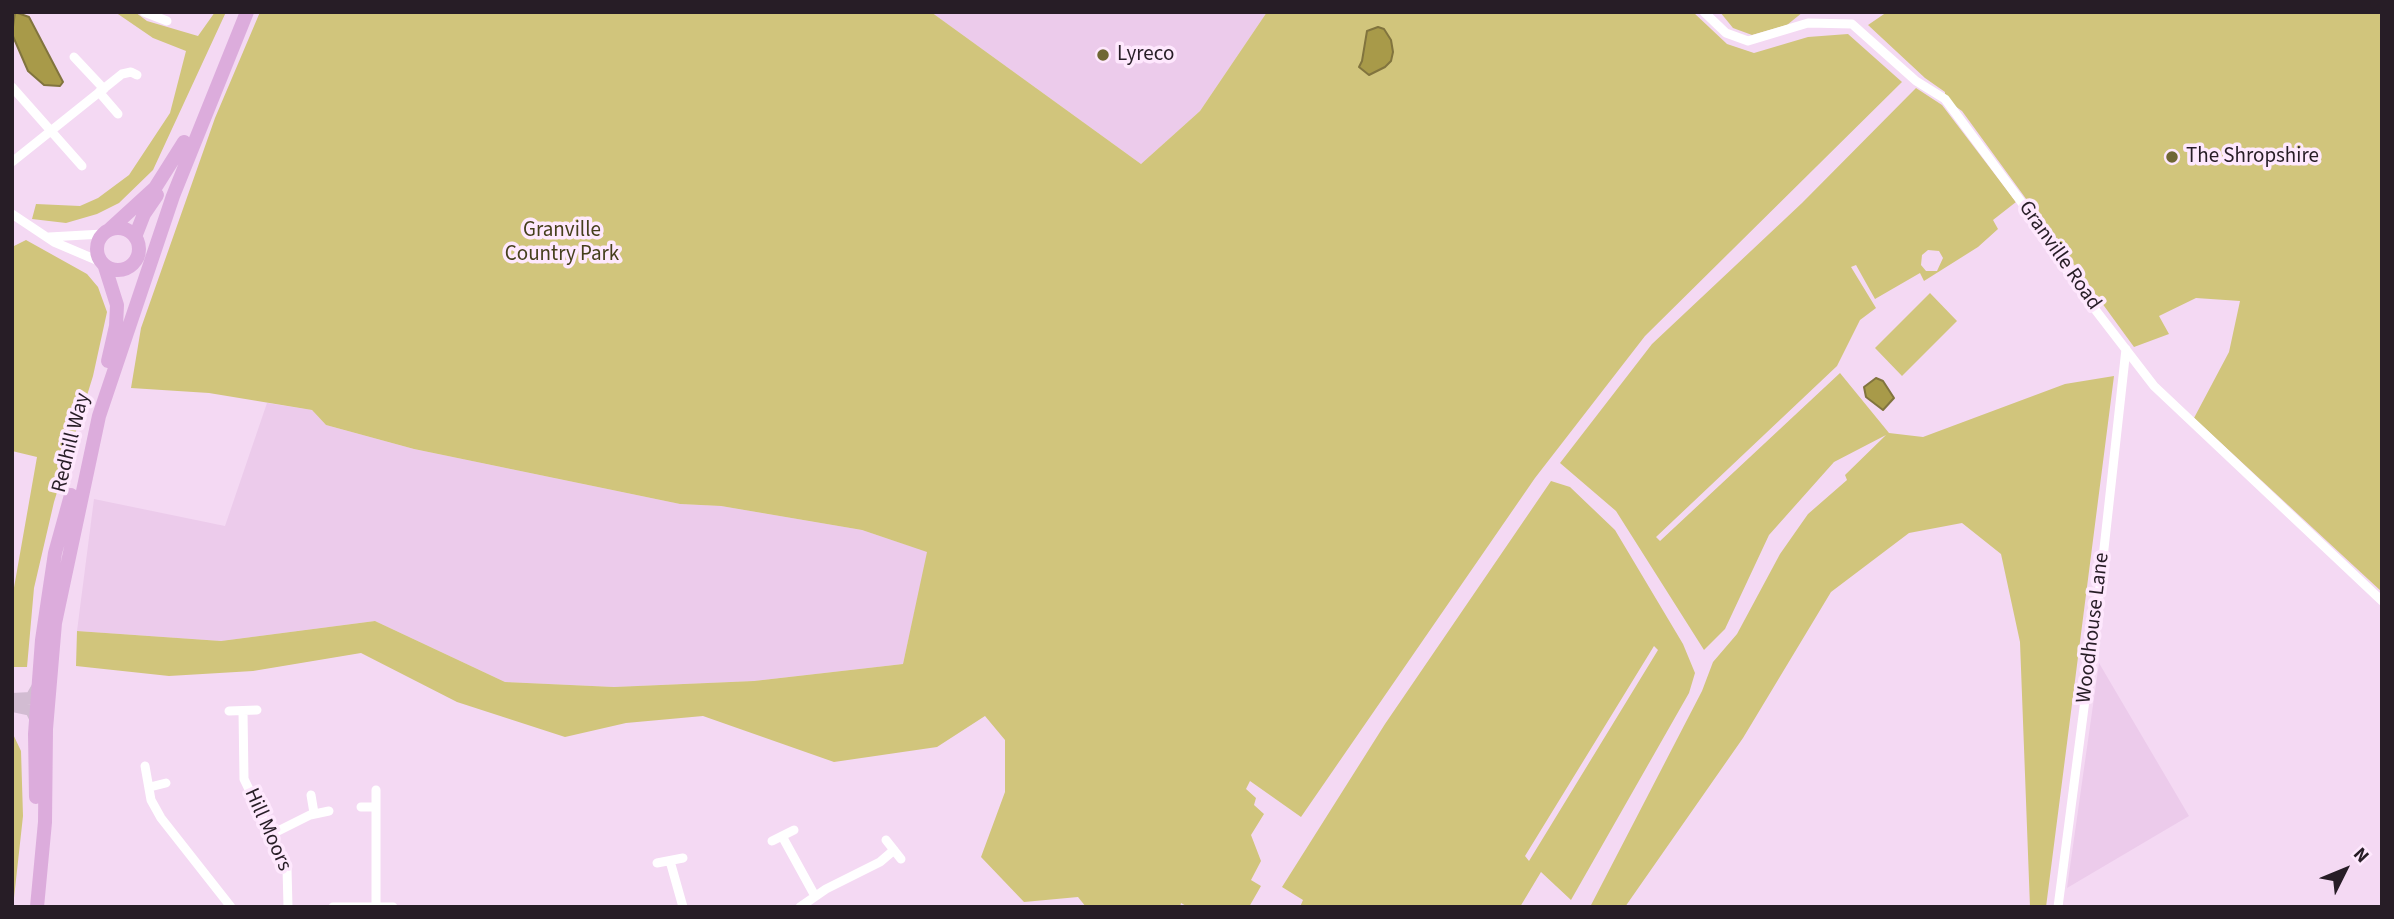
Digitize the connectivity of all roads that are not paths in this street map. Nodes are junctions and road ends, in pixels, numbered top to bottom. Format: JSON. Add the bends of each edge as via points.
{"nodes":[{"id":1,"x":238,"y":12,"type":"edge"},
{"id":2,"x":247,"y":12,"type":"edge"},
{"id":3,"x":1704,"y":12,"type":"edge"},
{"id":4,"x":151,"y":14,"type":"edge"},
{"id":5,"x":167,"y":21,"type":"dead end"},
{"id":6,"x":74,"y":57,"type":"dead end"},
{"id":7,"x":137,"y":75,"type":"dead end"},
{"id":8,"x":12,"y":87,"type":"edge"},
{"id":9,"x":101,"y":90,"type":"junction"},
{"id":10,"x":118,"y":114,"type":"dead end"},
{"id":11,"x":52,"y":130,"type":"junction"},
{"id":12,"x":195,"y":136,"type":"junction"},
{"id":13,"x":12,"y":162,"type":"edge"},
{"id":14,"x":82,"y":166,"type":"dead end"},
{"id":15,"x":12,"y":214,"type":"edge"},
{"id":16,"x":106,"y":232,"type":"junction"},
{"id":17,"x":49,"y":237,"type":"junction"},
{"id":18,"x":135,"y":237,"type":"junction"},
{"id":19,"x":137,"y":257,"type":"junction"},
{"id":20,"x":103,"y":265,"type":"junction"},
{"id":21,"x":128,"y":331,"type":"junction"},
{"id":22,"x":2126,"y":349,"type":"junction"},
{"id":23,"x":2382,"y":601,"type":"edge"},
{"id":24,"x":38,"y":686,"type":"junction"},
{"id":25,"x":12,"y":699,"type":"edge"},
{"id":26,"x":12,"y":706,"type":"edge"},
{"id":27,"x":243,"y":710,"type":"junction"},
{"id":28,"x":257,"y":710,"type":"dead end"},
{"id":29,"x":229,"y":711,"type":"dead end"},
{"id":30,"x":36,"y":720,"type":"junction"},
{"id":31,"x":145,"y":766,"type":"dead end"},
{"id":32,"x":166,"y":783,"type":"dead end"},
{"id":33,"x":150,"y":787,"type":"junction"},
{"id":34,"x":376,"y":790,"type":"dead end"},
{"id":35,"x":311,"y":795,"type":"dead end"},
{"id":36,"x":361,"y":807,"type":"dead end"},
{"id":37,"x":376,"y":807,"type":"junction"},
{"id":38,"x":329,"y":811,"type":"dead end"},
{"id":39,"x":314,"y":813,"type":"junction"},
{"id":40,"x":794,"y":830,"type":"dead end"},
{"id":41,"x":272,"y":834,"type":"junction"},
{"id":42,"x":782,"y":836,"type":"junction"},
{"id":43,"x":886,"y":840,"type":"dead end"},
{"id":44,"x":772,"y":841,"type":"dead end"},
{"id":45,"x":894,"y":850,"type":"junction"},
{"id":46,"x":683,"y":858,"type":"dead end"},
{"id":47,"x":901,"y":859,"type":"dead end"},
{"id":48,"x":670,"y":861,"type":"junction"},
{"id":49,"x":657,"y":863,"type":"dead end"},
{"id":50,"x":815,"y":896,"type":"junction"},
{"id":51,"x":376,"y":906,"type":"edge"},
{"id":52,"x":29,"y":907,"type":"edge"},
{"id":53,"x":37,"y":907,"type":"edge"},
{"id":54,"x":231,"y":907,"type":"edge"},
{"id":55,"x":288,"y":907,"type":"edge"},
{"id":56,"x":333,"y":907,"type":"edge"},
{"id":57,"x":393,"y":907,"type":"edge"},
{"id":58,"x":683,"y":907,"type":"edge"},
{"id":59,"x":800,"y":907,"type":"edge"},
{"id":60,"x":2058,"y":907,"type":"edge"}],
"edges":[{"from":1,"to":16,"type":"main road","via":[[177,158],[155,188]]},
{"from":2,"to":12,"type":"main road","name":"Redhill Way"},
{"from":3,"to":22,"type":"street","name":"Granville Road","via":[[1726,33],[1748,41],[1808,23],[1852,24],[1916,81],[1945,99]]},
{"from":4,"to":5,"type":"street"},
{"from":6,"to":9,"type":"street"},
{"from":7,"to":9,"type":"street","via":[[125,72]]},
{"from":8,"to":11,"type":"street"},
{"from":9,"to":10,"type":"street"},
{"from":9,"to":11,"type":"street"},
{"from":11,"to":13,"type":"street"},
{"from":11,"to":14,"type":"street"},
{"from":12,"to":18,"type":"main road","via":[[144,214]]},
{"from":12,"to":21,"type":"main road","name":"Redhill Way"},
{"from":15,"to":17,"type":"street"},
{"from":16,"to":17,"type":"street"},
{"from":16,"to":18,"type":"main road","via":[[124,228]]},
{"from":16,"to":20,"type":"main road","via":[[98,248]]},
{"from":17,"to":20,"type":"street"},
{"from":18,"to":19,"type":"main road"},
{"from":19,"to":20,"type":"main road","via":[[122,270]]},
{"from":19,"to":21,"type":"main road","via":[[125,313]]},
{"from":20,"to":24,"type":"main road","name":"Redhill Way","via":[[116,293],[116,327],[55,553]]},
{"from":21,"to":53,"type":"main road","name":"Redhill Way","via":[[99,416],[55,623]]},
{"from":22,"to":23,"type":"street","name":"Granville Road","via":[[2177,410]]},
{"from":22,"to":60,"type":"street","name":"Woodhouse Lane"},
{"from":24,"to":25,"type":"street","via":[[31,698]]},
{"from":24,"to":30,"type":"main road","name":"Redhill Way"},
{"from":26,"to":30,"type":"street","via":[[31,710]]},
{"from":27,"to":28,"type":"street"},
{"from":27,"to":29,"type":"street"},
{"from":27,"to":41,"type":"street","name":"Hill Moors","via":[[244,779]]},
{"from":30,"to":52,"type":"main road","name":"Redhill Way","via":[[35,854]]},
{"from":31,"to":33,"type":"street"},
{"from":32,"to":33,"type":"street"},
{"from":33,"to":54,"type":"street","via":[[161,818]]},
{"from":34,"to":37,"type":"street"},
{"from":35,"to":39,"type":"street"},
{"from":36,"to":37,"type":"street"},
{"from":37,"to":51,"type":"street"},
{"from":38,"to":39,"type":"street"},
{"from":39,"to":41,"type":"street"},
{"from":40,"to":42,"type":"street"},
{"from":41,"to":55,"type":"street","name":"Hill Moors","via":[[287,868]]},
{"from":42,"to":44,"type":"street"},
{"from":42,"to":50,"type":"street"},
{"from":43,"to":45,"type":"street"},
{"from":45,"to":47,"type":"street"},
{"from":45,"to":50,"type":"street"},
{"from":46,"to":48,"type":"street"},
{"from":48,"to":49,"type":"street"},
{"from":48,"to":58,"type":"street"},
{"from":50,"to":59,"type":"street"},
{"from":51,"to":56,"type":"street"},
{"from":51,"to":57,"type":"street"}]}
